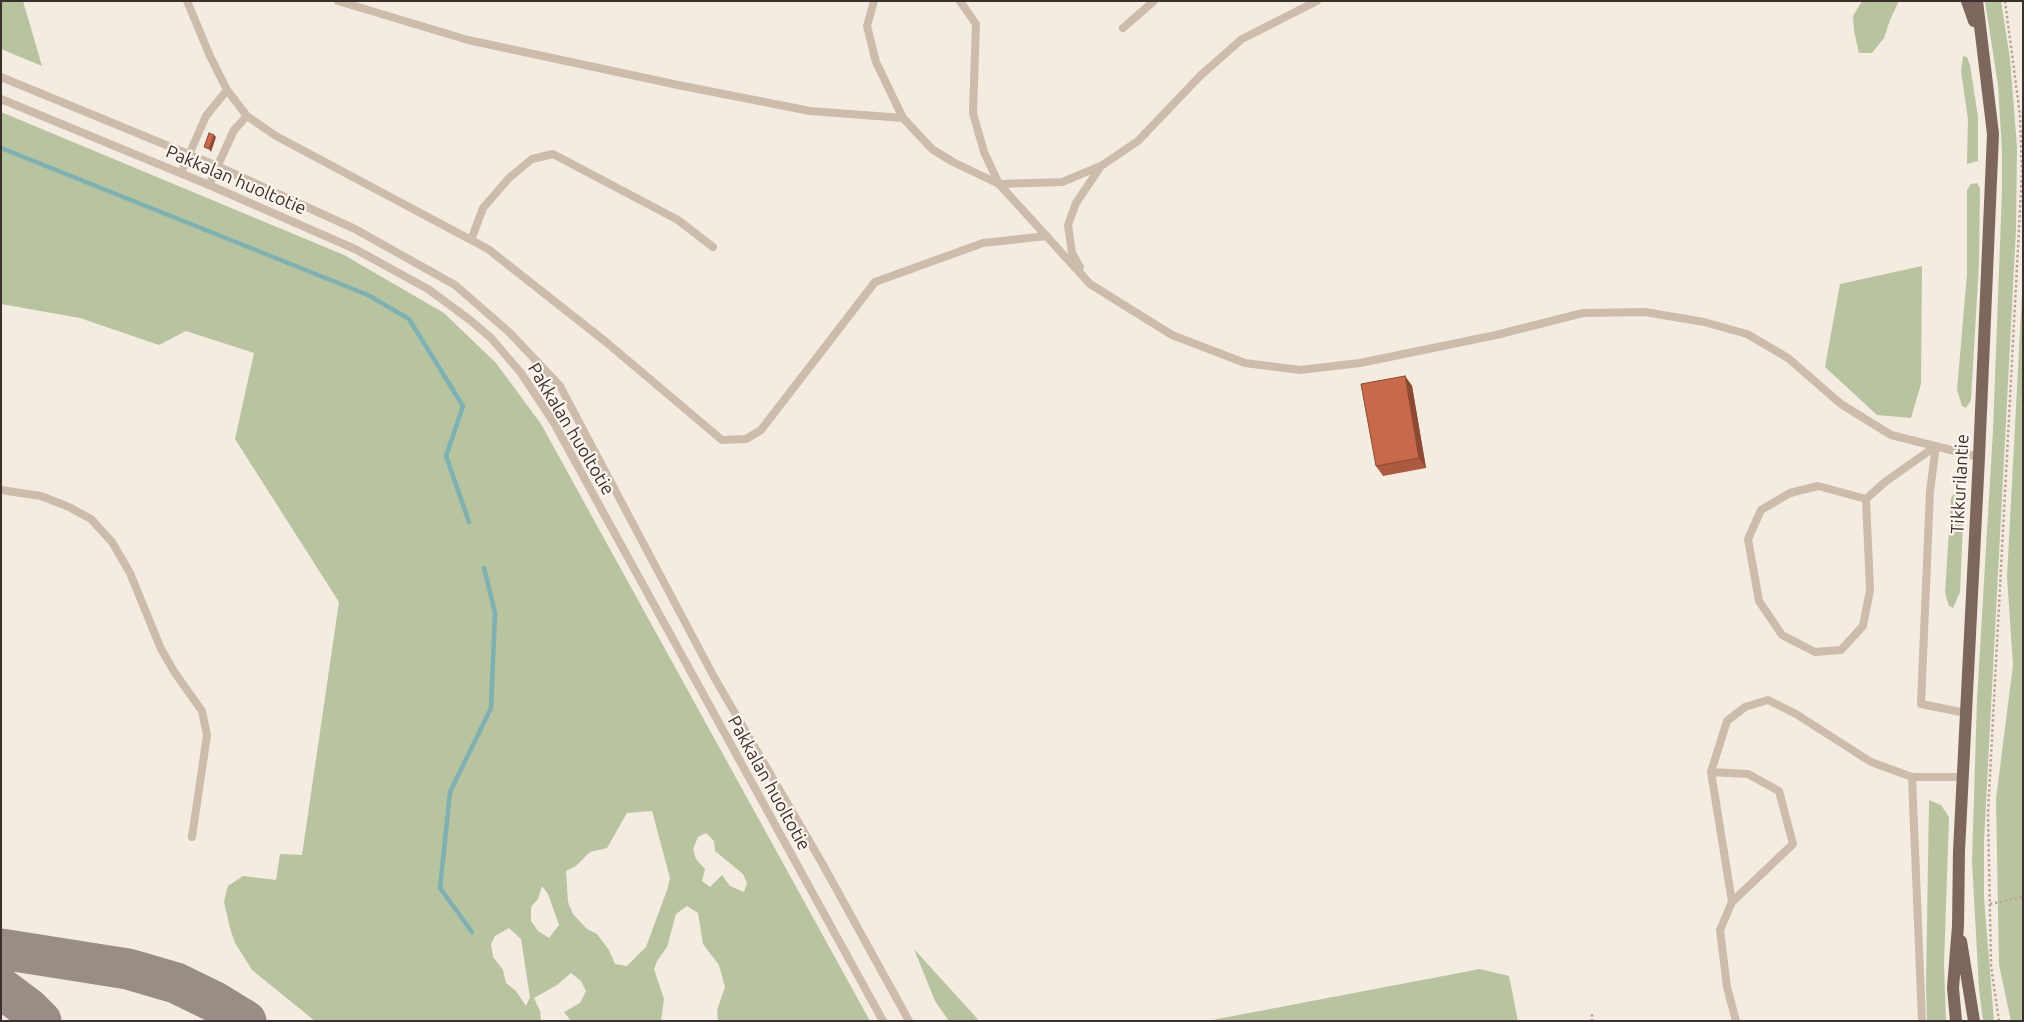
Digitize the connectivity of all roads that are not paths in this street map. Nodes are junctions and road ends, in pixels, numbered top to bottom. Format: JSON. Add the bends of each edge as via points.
{"nodes":[{"id":1,"x":187,"y":1,"type":"edge"},
{"id":2,"x":338,"y":1,"type":"edge"},
{"id":3,"x":874,"y":1,"type":"edge"},
{"id":4,"x":960,"y":1,"type":"edge"},
{"id":5,"x":1154,"y":1,"type":"edge"},
{"id":6,"x":1317,"y":1,"type":"edge"},
{"id":7,"x":1967,"y":1,"type":"edge"},
{"id":8,"x":1976,"y":1,"type":"edge"},
{"id":9,"x":1123,"y":28,"type":"dead end"},
{"id":10,"x":1982,"y":45,"type":"junction"},
{"id":11,"x":1,"y":77,"type":"edge"},
{"id":12,"x":227,"y":90,"type":"junction"},
{"id":13,"x":1,"y":99,"type":"edge"},
{"id":14,"x":248,"y":116,"type":"junction"},
{"id":15,"x":903,"y":118,"type":"junction"},
{"id":16,"x":188,"y":155,"type":"junction"},
{"id":17,"x":217,"y":166,"type":"junction"},
{"id":18,"x":1101,"y":166,"type":"junction"},
{"id":19,"x":181,"y":173,"type":"junction"},
{"id":20,"x":1000,"y":184,"type":"junction"},
{"id":21,"x":209,"y":185,"type":"junction"},
{"id":22,"x":1047,"y":236,"type":"junction"},
{"id":23,"x":471,"y":240,"type":"junction"},
{"id":24,"x":713,"y":247,"type":"dead end"},
{"id":25,"x":1090,"y":284,"type":"junction"},
{"id":26,"x":1936,"y":446,"type":"junction"},
{"id":27,"x":1979,"y":457,"type":"junction"},
{"id":28,"x":1,"y":490,"type":"edge"},
{"id":29,"x":1866,"y":499,"type":"junction"},
{"id":30,"x":1966,"y":713,"type":"junction"},
{"id":31,"x":1711,"y":772,"type":"junction"},
{"id":32,"x":1912,"y":777,"type":"junction"},
{"id":33,"x":1963,"y":778,"type":"junction"},
{"id":34,"x":192,"y":837,"type":"dead end"},
{"id":35,"x":1732,"y":902,"type":"junction"},
{"id":36,"x":1958,"y":926,"type":"junction"},
{"id":37,"x":883,"y":1021,"type":"edge"},
{"id":38,"x":909,"y":1021,"type":"edge"},
{"id":39,"x":1736,"y":1021,"type":"edge"},
{"id":40,"x":1922,"y":1021,"type":"edge"},
{"id":41,"x":1956,"y":1021,"type":"edge"},
{"id":42,"x":1974,"y":1021,"type":"edge"}],
"edges":[{"from":1,"to":12,"type":"lane"},
{"from":2,"to":15,"type":"lane","via":[[468,40],[687,86],[810,111]]},
{"from":3,"to":15,"type":"lane","via":[[868,26],[876,62]]},
{"from":4,"to":20,"type":"lane","via":[[976,24],[973,113],[984,152]]},
{"from":5,"to":9,"type":"lane"},
{"from":6,"to":18,"type":"lane","via":[[1242,39],[1200,75],[1138,141]]},
{"from":7,"to":10,"type":"main road","name":"Tikkurilantie"},
{"from":8,"to":10,"type":"main road","name":"Tikkurilantie"},
{"from":10,"to":27,"type":"main road","name":"Tikkurilantie","via":[[1992,134]]},
{"from":11,"to":16,"type":"lane"},
{"from":12,"to":14,"type":"lane"},
{"from":12,"to":16,"type":"lane","via":[[206,116]]},
{"from":13,"to":19,"type":"lane","name":"Pakkalan huoltotie"},
{"from":14,"to":17,"type":"lane","via":[[234,130]]},
{"from":14,"to":23,"type":"lane","via":[[276,136]]},
{"from":15,"to":20,"type":"lane","via":[[932,149]]},
{"from":16,"to":17,"type":"lane"},
{"from":16,"to":19,"type":"lane"},
{"from":17,"to":21,"type":"lane"},
{"from":17,"to":38,"type":"lane","via":[[355,229],[455,284],[510,333],[560,386],[714,677]]},
{"from":18,"to":20,"type":"lane","via":[[1062,182]]},
{"from":18,"to":25,"type":"lane","via":[[1076,204],[1068,225],[1072,253]]},
{"from":19,"to":21,"type":"lane","name":"Pakkalan huoltotie"},
{"from":20,"to":22,"type":"lane"},
{"from":21,"to":37,"type":"lane","name":"Pakkalan huoltotie","via":[[320,232],[402,274],[470,320],[522,373],[570,451]]},
{"from":22,"to":23,"type":"lane","via":[[983,243],[875,282],[761,430],[746,440],[722,440],[606,342],[488,249]]},
{"from":22,"to":25,"type":"lane"},
{"from":23,"to":24,"type":"lane","via":[[483,208],[509,178],[532,159],[553,154],[678,220]]},
{"from":25,"to":26,"type":"lane","via":[[1172,335],[1245,363],[1300,370],[1360,363],[1583,313],[1645,312],[1704,322],[1747,334],[1788,358],[1842,404],[1891,435]]},
{"from":26,"to":27,"type":"lane"},
{"from":26,"to":29,"type":"lane"},
{"from":26,"to":30,"type":"lane","via":[[1930,491],[1921,704]]},
{"from":27,"to":30,"type":"main road","name":"Tikkurilantie"},
{"from":28,"to":34,"type":"lane","via":[[41,496],[92,519],[112,542],[130,573],[161,649],[202,711],[207,735]]},
{"from":29,"to":29,"type":"lane","via":[[1870,590],[1863,626],[1842,650],[1815,652],[1782,635],[1759,601],[1748,539],[1761,510],[1790,493],[1818,486]]},
{"from":30,"to":33,"type":"main road","name":"Tikkurilantie"},
{"from":31,"to":32,"type":"lane","via":[[1727,721],[1744,707],[1768,700],[1871,762]]},
{"from":31,"to":35,"type":"lane"},
{"from":31,"to":35,"type":"lane","via":[[1748,774],[1779,791],[1793,844]]},
{"from":32,"to":33,"type":"lane"},
{"from":32,"to":40,"type":"lane"},
{"from":33,"to":36,"type":"main road","name":"Tikkurilantie"},
{"from":35,"to":39,"type":"lane","via":[[1720,930],[1727,987]]},
{"from":36,"to":41,"type":"main road","name":"Tikkurilantie","via":[[1953,988]]},
{"from":36,"to":42,"type":"main road","name":"Tikkurilantie"}]}
